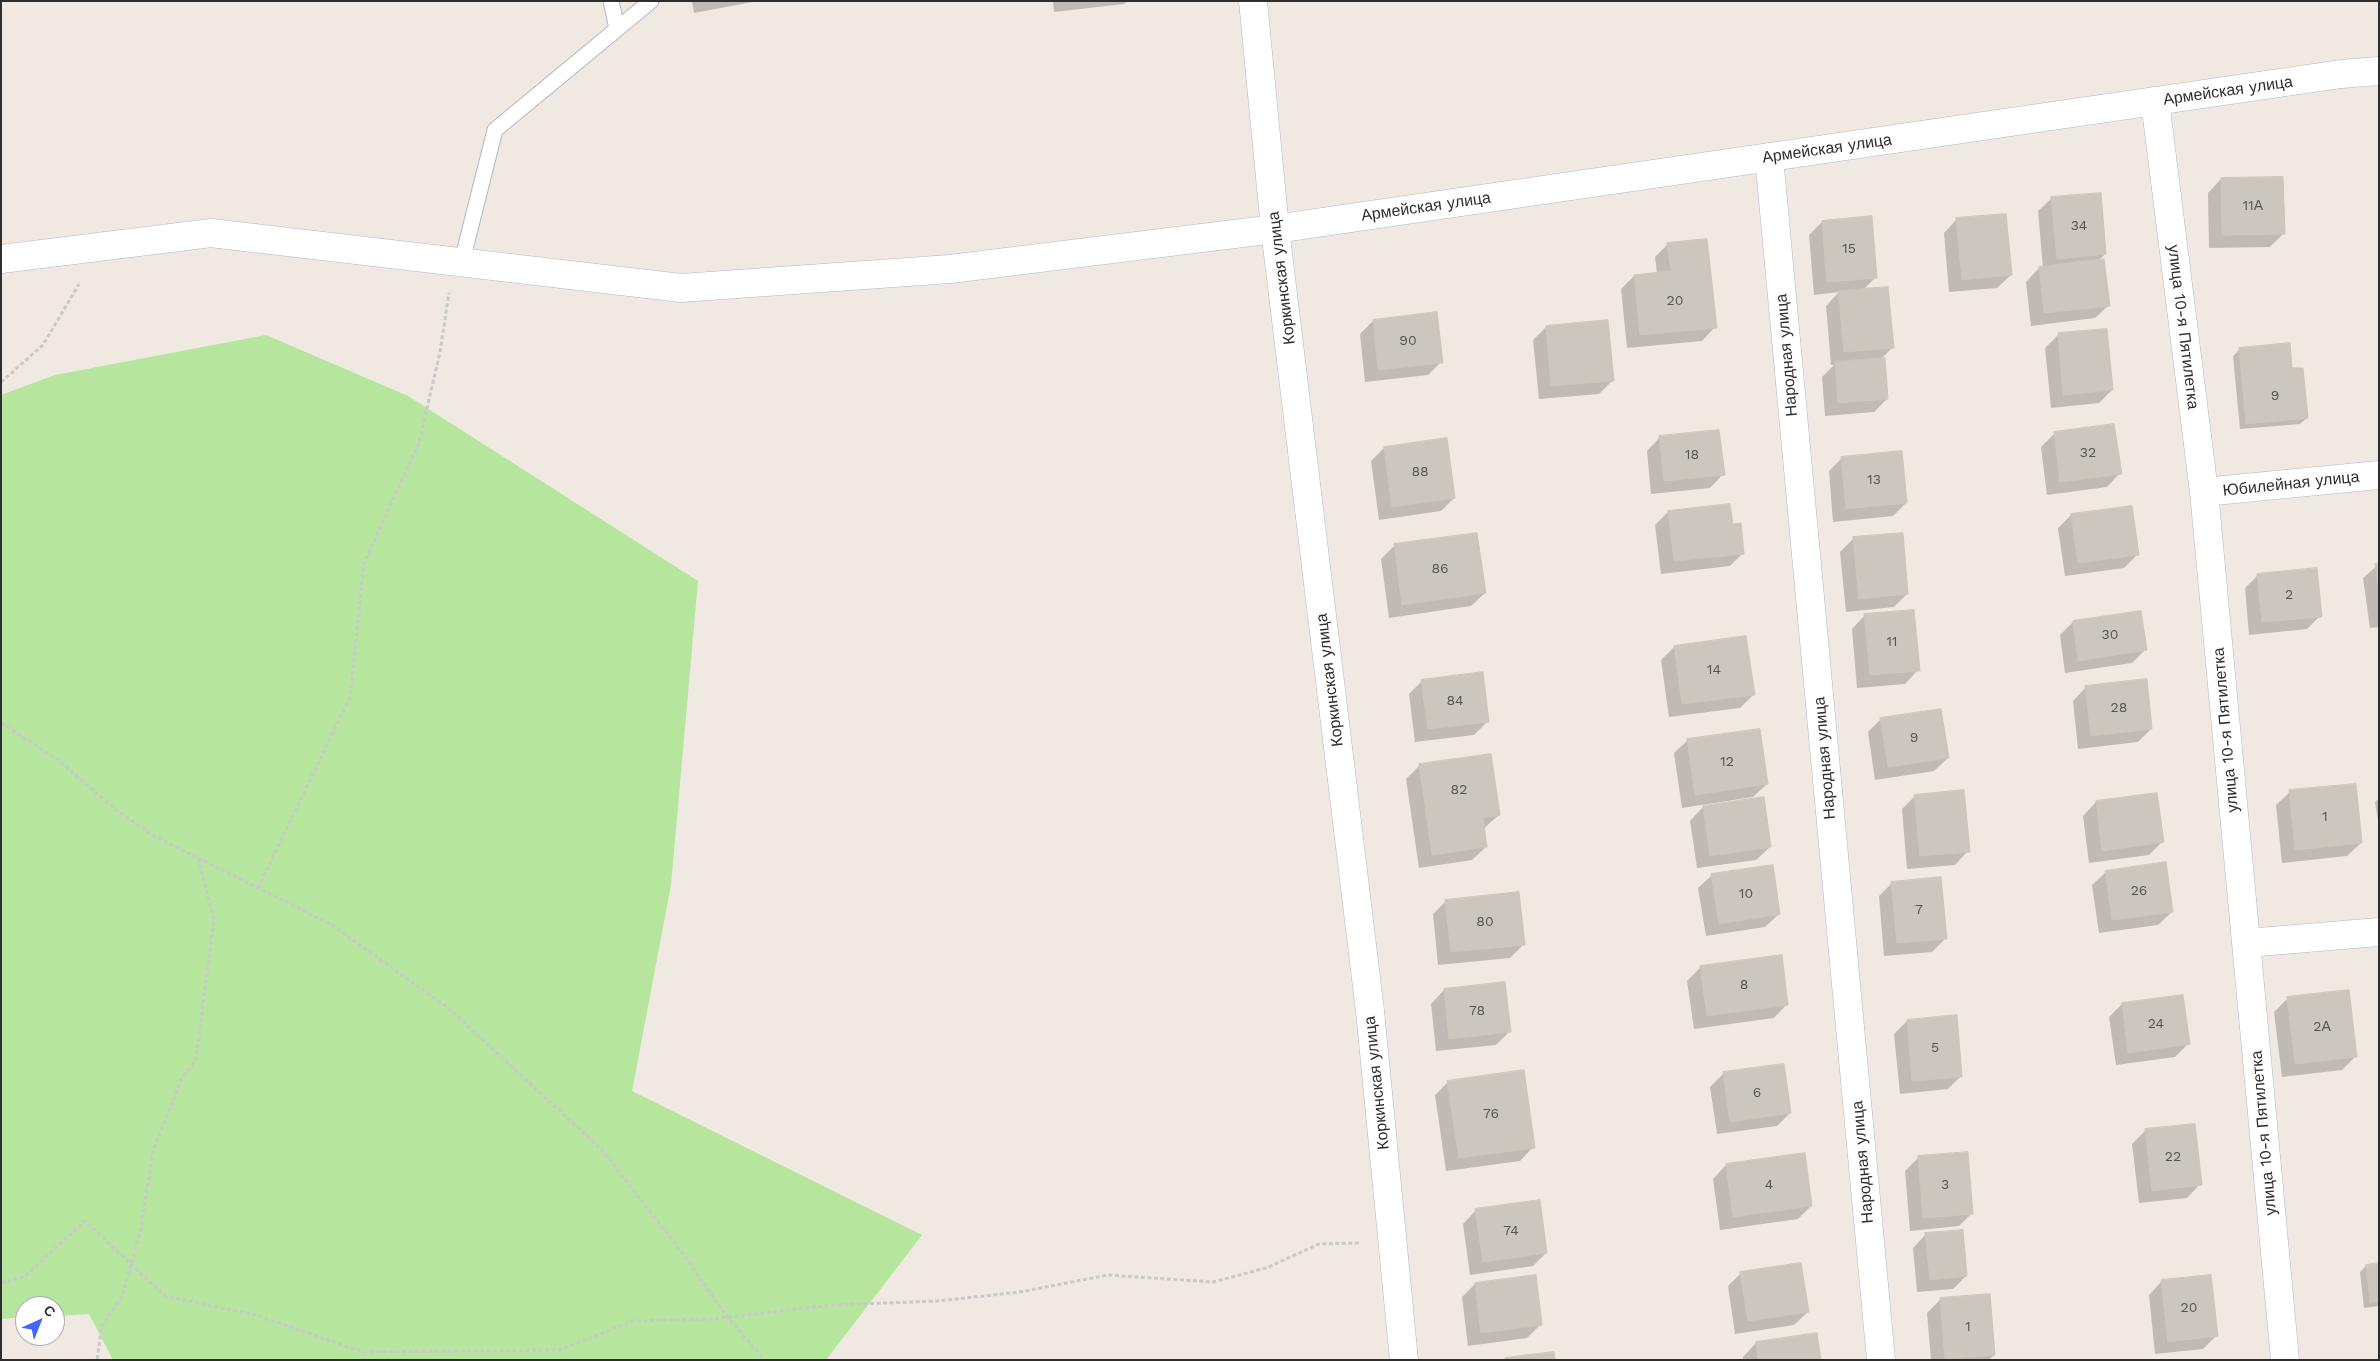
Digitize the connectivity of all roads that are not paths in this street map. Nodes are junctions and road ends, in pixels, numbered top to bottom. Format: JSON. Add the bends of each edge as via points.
{"nodes":[{"id":1,"x":611,"y":1,"type":"edge"},
{"id":2,"x":651,"y":1,"type":"edge"},
{"id":3,"x":1252,"y":1,"type":"edge"},
{"id":4,"x":617,"y":29,"type":"junction"},
{"id":5,"x":2379,"y":71,"type":"edge"},
{"id":6,"x":2155,"y":101,"type":"junction"},
{"id":7,"x":1769,"y":157,"type":"junction"},
{"id":8,"x":1276,"y":229,"type":"junction"},
{"id":9,"x":1,"y":259,"type":"edge"},
{"id":10,"x":458,"y":261,"type":"junction"},
{"id":11,"x":2379,"y":475,"type":"edge"},
{"id":12,"x":2204,"y":492,"type":"junction"},
{"id":13,"x":2379,"y":932,"type":"edge"},
{"id":14,"x":2246,"y":943,"type":"junction"},
{"id":15,"x":1404,"y":1360,"type":"edge"},
{"id":16,"x":1881,"y":1360,"type":"edge"},
{"id":17,"x":2285,"y":1360,"type":"edge"}],
"edges":[{"from":1,"to":4,"type":"lane"},
{"from":2,"to":4,"type":"lane"},
{"from":3,"to":8,"type":"street","name":"Коркинская улица"},
{"from":4,"to":10,"type":"lane","via":[[495,130]]},
{"from":5,"to":6,"type":"street","name":"Армейская улица"},
{"from":6,"to":7,"type":"street","name":"Армейская улица"},
{"from":6,"to":12,"type":"street","name":"улица 10-я Пятилетка"},
{"from":7,"to":8,"type":"street","name":"Армейская улица"},
{"from":7,"to":16,"type":"street","name":"Народная улица"},
{"from":8,"to":10,"type":"street","name":"Армейская улица","via":[[950,269],[681,288]]},
{"from":8,"to":15,"type":"street","name":"Коркинская улица","via":[[1370,1011]]},
{"from":9,"to":10,"type":"street","name":"Армейская улица","via":[[211,233]]},
{"from":11,"to":12,"type":"street","name":"Юбилейная улица"},
{"from":12,"to":14,"type":"street","name":"улица 10-я Пятилетка"},
{"from":13,"to":14,"type":"street"},
{"from":14,"to":17,"type":"street","name":"улица 10-я Пятилетка"}]}
